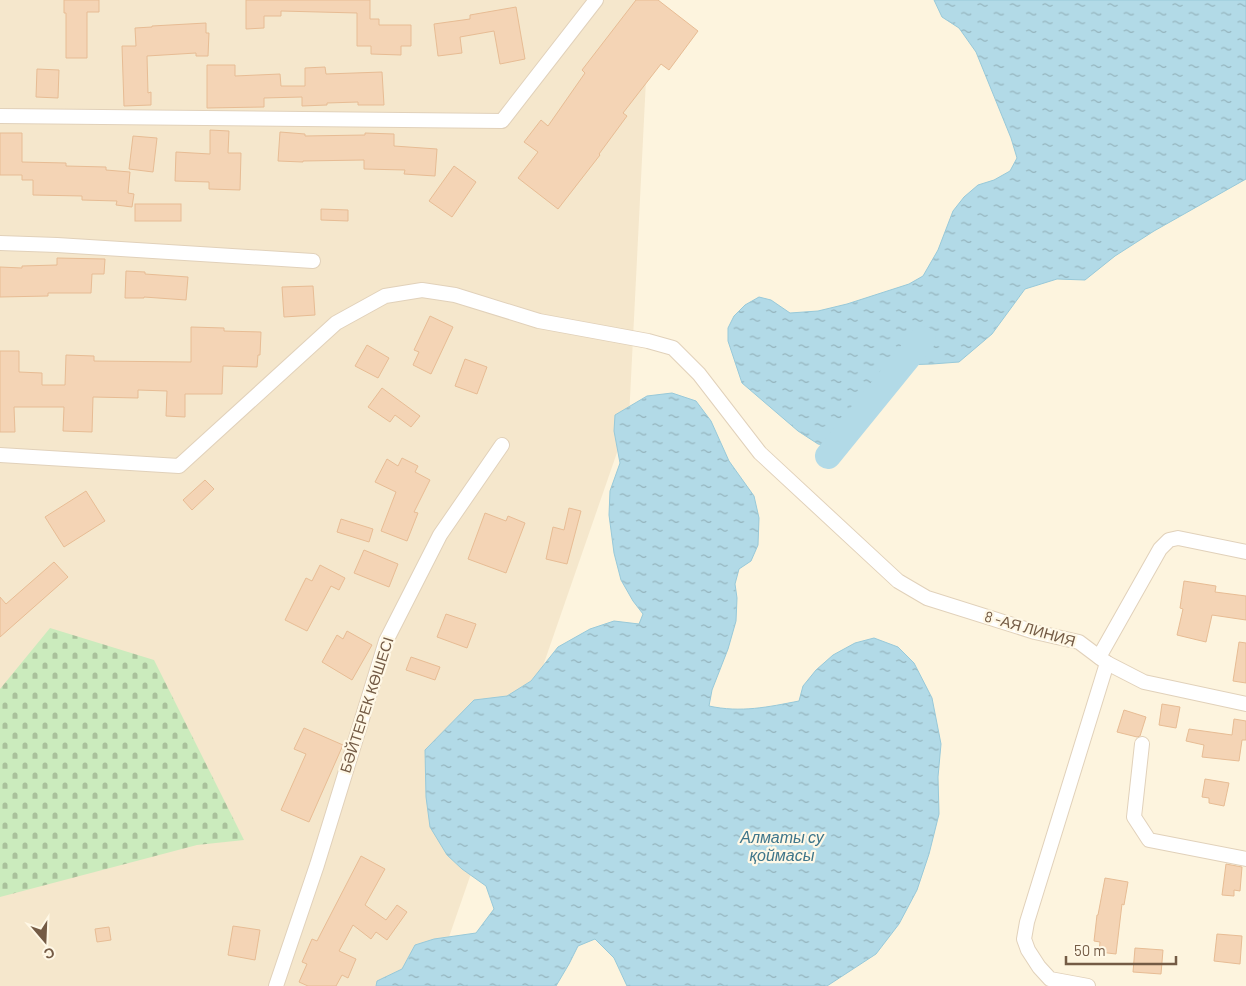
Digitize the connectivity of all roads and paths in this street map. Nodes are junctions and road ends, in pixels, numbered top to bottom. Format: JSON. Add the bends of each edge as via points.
{"nodes":[{"id":1,"x":596,"y":0,"type":"edge"},
{"id":2,"x":0,"y":116,"type":"edge"},
{"id":3,"x":0,"y":243,"type":"edge"},
{"id":4,"x":312,"y":261,"type":"dead end"},
{"id":5,"x":502,"y":445,"type":"dead end"},
{"id":6,"x":0,"y":455,"type":"edge"},
{"id":7,"x":1246,"y":552,"type":"edge"},
{"id":8,"x":1103,"y":660,"type":"junction"},
{"id":9,"x":1246,"y":704,"type":"edge"},
{"id":10,"x":1142,"y":744,"type":"dead end"},
{"id":11,"x":1246,"y":859,"type":"edge"},
{"id":12,"x":1049,"y":982,"type":"edge"},
{"id":13,"x":276,"y":986,"type":"edge"},
{"id":14,"x":1088,"y":986,"type":"edge"}],
"edges":[{"from":1,"to":2,"type":"street","via":[[502,121]]},
{"from":3,"to":4,"type":"street"},
{"from":5,"to":13,"type":"street","name":"БӘЙТЕРЕК КӨШЕСІ","via":[[440,535],[386,641]]},
{"from":6,"to":8,"type":"street","name":"8 -АЯ ЛИНИЯ","via":[[179,466],[336,323],[384,296],[422,290],[455,295],[539,321],[673,348],[699,374],[760,453],[898,580],[927,598],[1035,632],[1079,642]]},
{"from":7,"to":8,"type":"street","via":[[1178,538],[1169,540],[1160,549]]},
{"from":8,"to":9,"type":"street","name":"8 -АЯ ЛИНИЯ","via":[[1144,682]]},
{"from":8,"to":12,"type":"street","via":[[1024,939]]},
{"from":10,"to":11,"type":"street","via":[[1134,817],[1148,840]]},
{"from":12,"to":14,"type":"street"}]}
